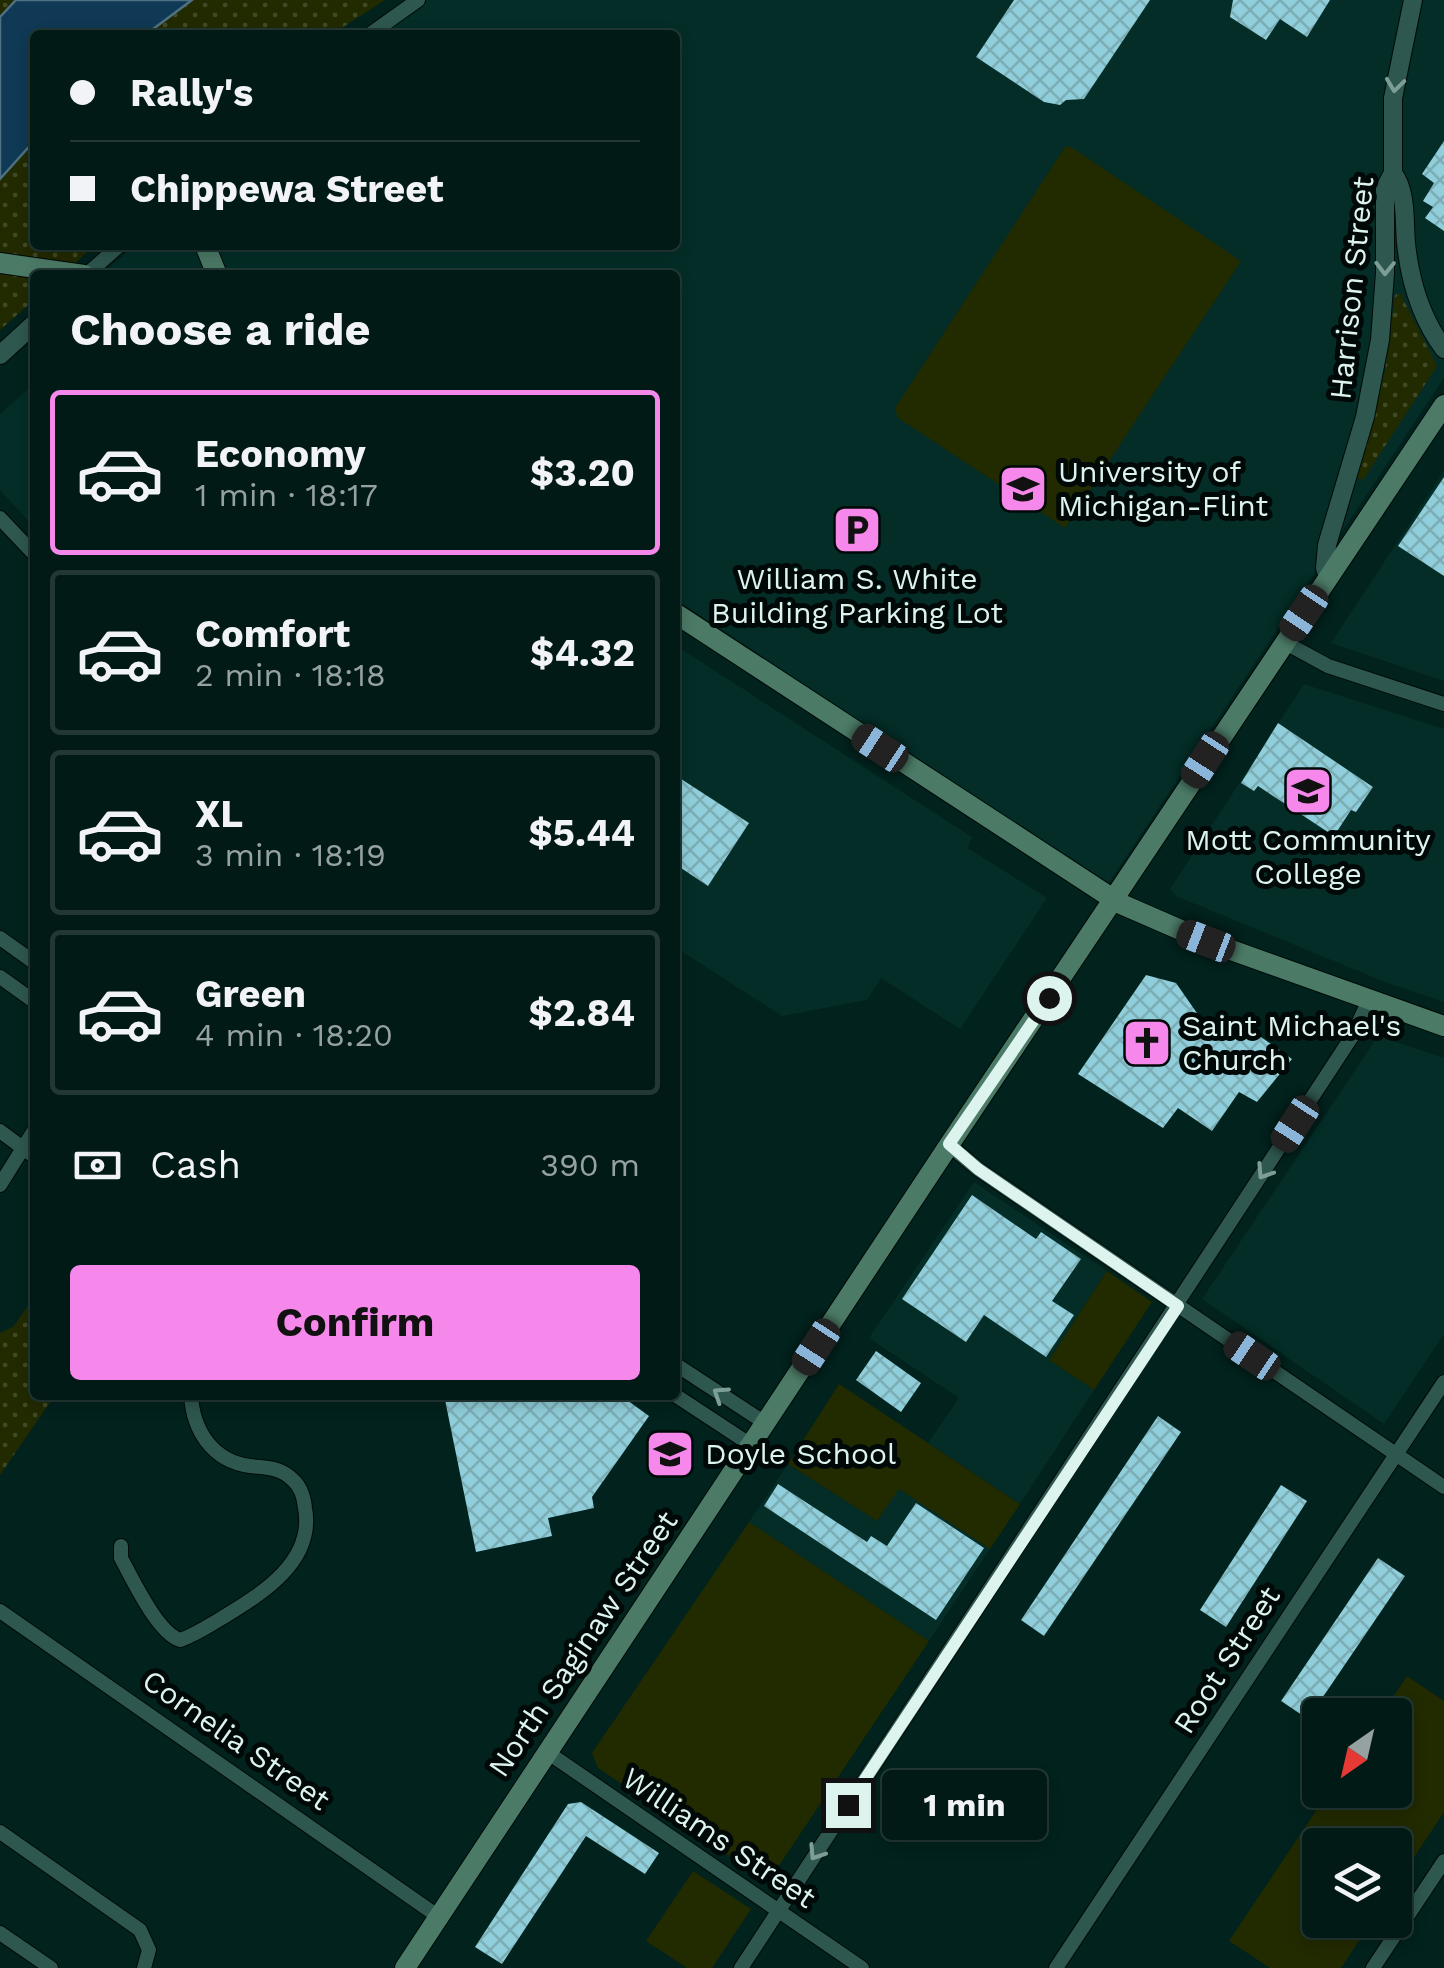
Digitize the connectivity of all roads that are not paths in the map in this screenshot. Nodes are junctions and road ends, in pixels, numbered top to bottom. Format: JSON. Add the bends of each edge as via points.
{"nodes":[{"id":1,"x":418,"y":0,"type":"edge"},
{"id":2,"x":1413,"y":0,"type":"edge"},
{"id":3,"x":375,"y":30,"type":"edge"},
{"id":4,"x":1393,"y":172,"type":"junction"},
{"id":5,"x":114,"y":250,"type":"edge"},
{"id":6,"x":0,"y":262,"type":"edge"},
{"id":7,"x":52,"y":270,"type":"edge"},
{"id":8,"x":91,"y":270,"type":"edge"},
{"id":9,"x":30,"y":328,"type":"edge"},
{"id":10,"x":1444,"y":349,"type":"edge"},
{"id":11,"x":0,"y":355,"type":"edge"},
{"id":12,"x":1444,"y":404,"type":"edge"},
{"id":13,"x":0,"y":518,"type":"edge"},
{"id":14,"x":30,"y":550,"type":"edge"},
{"id":15,"x":1328,"y":576,"type":"junction"},
{"id":16,"x":680,"y":616,"type":"edge"},
{"id":17,"x":1284,"y":642,"type":"junction"},
{"id":18,"x":1444,"y":704,"type":"edge"},
{"id":19,"x":1114,"y":900,"type":"junction"},
{"id":20,"x":0,"y":938,"type":"edge"},
{"id":21,"x":30,"y":959,"type":"edge"},
{"id":22,"x":0,"y":977,"type":"edge"},
{"id":23,"x":30,"y":998,"type":"edge"},
{"id":24,"x":1369,"y":1000,"type":"junction"},
{"id":25,"x":1444,"y":1026,"type":"edge"},
{"id":26,"x":0,"y":1131,"type":"edge"},
{"id":27,"x":949,"y":1144,"type":"junction"},
{"id":28,"x":29,"y":1152,"type":"edge"},
{"id":29,"x":0,"y":1185,"type":"edge"},
{"id":30,"x":1178,"y":1306,"type":"junction"},
{"id":31,"x":680,"y":1367,"type":"edge"},
{"id":32,"x":1444,"y":1382,"type":"edge"},
{"id":33,"x":680,"y":1398,"type":"edge"},
{"id":34,"x":192,"y":1400,"type":"edge"},
{"id":35,"x":765,"y":1423,"type":"junction"},
{"id":36,"x":751,"y":1445,"type":"junction"},
{"id":37,"x":1396,"y":1455,"type":"junction"},
{"id":38,"x":1444,"y":1487,"type":"edge"},
{"id":39,"x":122,"y":1546,"type":"dead end"},
{"id":40,"x":0,"y":1611,"type":"edge"},
{"id":41,"x":547,"y":1752,"type":"junction"},
{"id":42,"x":0,"y":1832,"type":"edge"},
{"id":43,"x":1444,"y":1861,"type":"edge"},
{"id":44,"x":778,"y":1911,"type":"junction"},
{"id":45,"x":439,"y":1917,"type":"junction"},
{"id":46,"x":0,"y":1933,"type":"edge"},
{"id":47,"x":51,"y":1968,"type":"edge"},
{"id":48,"x":144,"y":1968,"type":"edge"},
{"id":49,"x":405,"y":1968,"type":"edge"},
{"id":50,"x":741,"y":1968,"type":"edge"},
{"id":51,"x":862,"y":1968,"type":"edge"},
{"id":52,"x":1056,"y":1968,"type":"edge"},
{"id":53,"x":1373,"y":1968,"type":"edge"}],
"edges":[{"from":1,"to":3,"type":"street"},
{"from":2,"to":4,"type":"street","name":"Harrison Street","one_way":true,"via":[[1394,91]]},
{"from":4,"to":10,"type":"street","via":[[1414,290]]},
{"from":4,"to":15,"type":"street","name":"Harrison Street","one_way":true,"via":[[1385,188],[1376,367],[1326,545]]},
{"from":5,"to":8,"type":"street"},
{"from":6,"to":7,"type":"main road"},
{"from":9,"to":11,"type":"street"},
{"from":12,"to":15,"type":"main road","name":"North Saginaw Street"},
{"from":13,"to":14,"type":"street"},
{"from":15,"to":17,"type":"main road","name":"North Saginaw Street"},
{"from":16,"to":19,"type":"main road"},
{"from":17,"to":18,"type":"street","via":[[1328,666]]},
{"from":17,"to":19,"type":"main road","name":"North Saginaw Street"},
{"from":19,"to":24,"type":"main road"},
{"from":19,"to":27,"type":"main road","name":"North Saginaw Street"},
{"from":20,"to":21,"type":"street"},
{"from":22,"to":23,"type":"street"},
{"from":24,"to":25,"type":"main road"},
{"from":24,"to":30,"type":"street","one_way":true,"via":[[1354,1035]]},
{"from":26,"to":28,"type":"street"},
{"from":27,"to":30,"type":"street"},
{"from":27,"to":35,"type":"main road","name":"North Saginaw Street"},
{"from":28,"to":29,"type":"street"},
{"from":30,"to":37,"type":"street"},
{"from":30,"to":44,"type":"street","one_way":true},
{"from":35,"to":31,"type":"street","one_way":true},
{"from":32,"to":37,"type":"street","name":"Root Street"},
{"from":33,"to":36,"type":"street"},
{"from":34,"to":39,"type":"street","via":[[198,1431],[215,1450],[244,1465],[278,1469],[298,1486],[307,1522],[302,1543],[273,1585],[180,1640],[161,1625],[120,1558]]},
{"from":35,"to":36,"type":"main road","name":"North Saginaw Street"},
{"from":36,"to":41,"type":"main road","name":"North Saginaw Street"},
{"from":37,"to":38,"type":"street"},
{"from":37,"to":52,"type":"street","name":"Root Street"},
{"from":40,"to":45,"type":"street","name":"Cornelia Street"},
{"from":41,"to":44,"type":"street","name":"Williams Street"},
{"from":41,"to":45,"type":"main road","name":"North Saginaw Street"},
{"from":42,"to":48,"type":"street","via":[[140,1930],[149,1950]]},
{"from":43,"to":53,"type":"street"},
{"from":44,"to":50,"type":"street"},
{"from":44,"to":51,"type":"street","name":"Williams Street"},
{"from":45,"to":49,"type":"main road","name":"North Saginaw Street"},
{"from":46,"to":47,"type":"street"}]}
